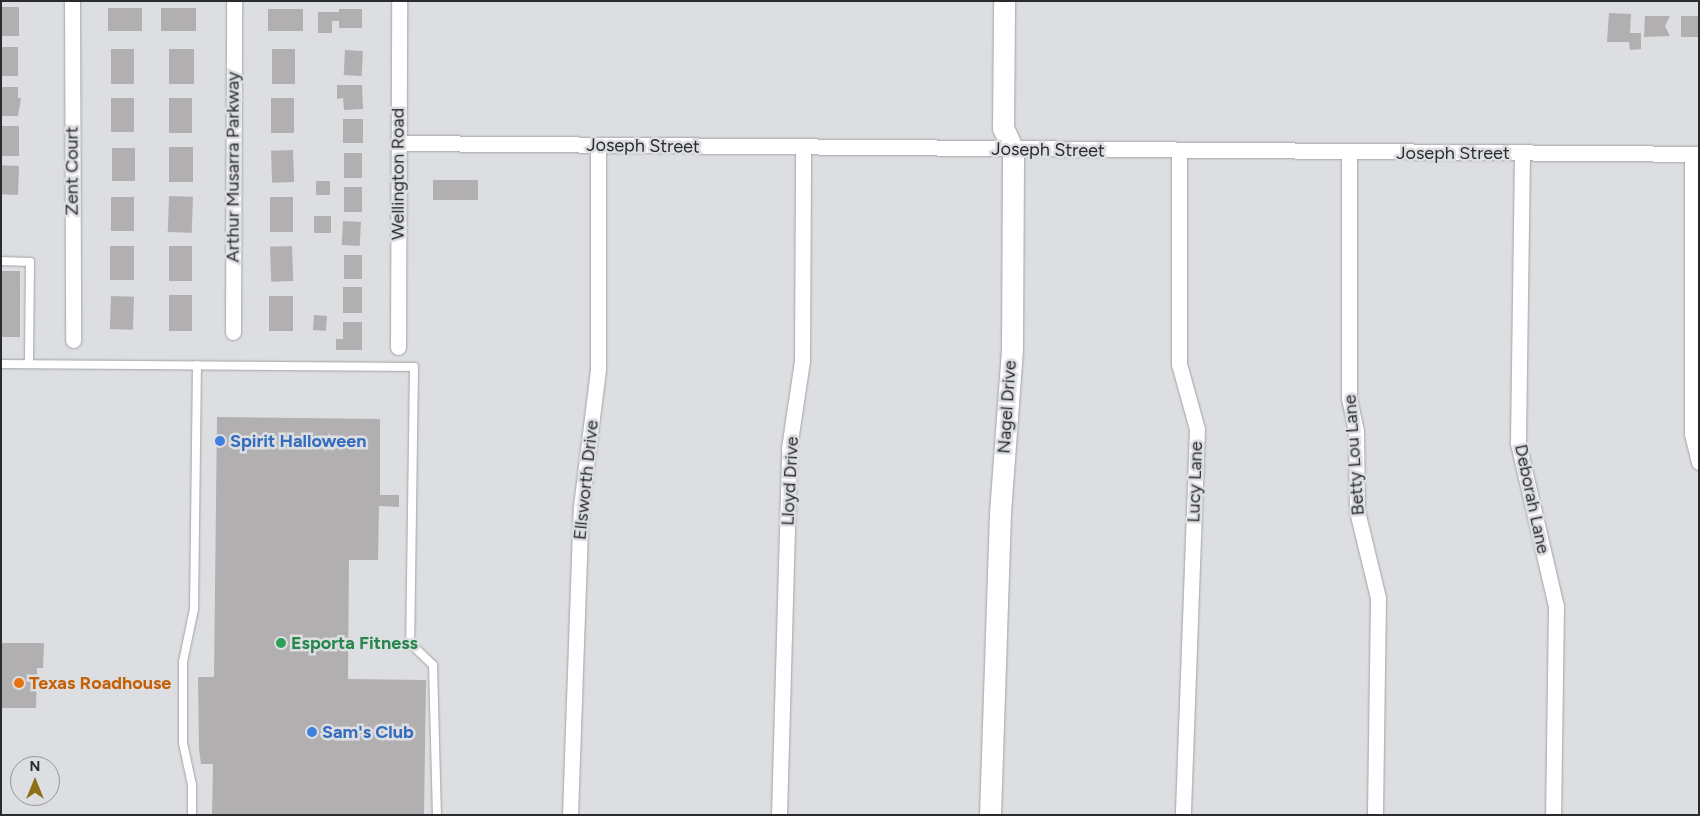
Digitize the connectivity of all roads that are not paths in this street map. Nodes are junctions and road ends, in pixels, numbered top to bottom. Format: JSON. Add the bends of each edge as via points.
{"nodes":[{"id":1,"x":72,"y":1,"type":"edge"},
{"id":2,"x":234,"y":1,"type":"edge"},
{"id":3,"x":399,"y":1,"type":"edge"},
{"id":4,"x":1004,"y":1,"type":"edge"},
{"id":5,"x":398,"y":144,"type":"junction"},
{"id":6,"x":598,"y":146,"type":"junction"},
{"id":7,"x":803,"y":148,"type":"junction"},
{"id":8,"x":1013,"y":150,"type":"junction"},
{"id":9,"x":1179,"y":152,"type":"junction"},
{"id":10,"x":1349,"y":152,"type":"junction"},
{"id":11,"x":1522,"y":153,"type":"junction"},
{"id":12,"x":1696,"y":154,"type":"edge"},
{"id":13,"x":1,"y":261,"type":"edge"},
{"id":14,"x":233,"y":332,"type":"dead end"},
{"id":15,"x":73,"y":340,"type":"dead end"},
{"id":16,"x":398,"y":347,"type":"dead end"},
{"id":17,"x":1,"y":364,"type":"edge"},
{"id":18,"x":29,"y":364,"type":"junction"},
{"id":19,"x":197,"y":365,"type":"junction"},
{"id":20,"x":1699,"y":462,"type":"edge"},
{"id":21,"x":192,"y":815,"type":"edge"},
{"id":22,"x":437,"y":815,"type":"edge"},
{"id":23,"x":570,"y":815,"type":"edge"},
{"id":24,"x":779,"y":815,"type":"edge"},
{"id":25,"x":990,"y":815,"type":"edge"},
{"id":26,"x":1183,"y":815,"type":"edge"},
{"id":27,"x":1375,"y":815,"type":"edge"},
{"id":28,"x":1553,"y":815,"type":"edge"}],
"edges":[{"from":1,"to":15,"type":"street","name":"Zent Court"},
{"from":2,"to":14,"type":"street","name":"Arthur Musarra Parkway"},
{"from":3,"to":5,"type":"street","name":"Wellington Road"},
{"from":4,"to":8,"type":"street","name":"Nagel Drive","via":[[1003,128]]},
{"from":5,"to":6,"type":"street","name":"Joseph Street"},
{"from":5,"to":16,"type":"street","name":"Wellington Road"},
{"from":6,"to":7,"type":"street","name":"Joseph Street"},
{"from":6,"to":23,"type":"street","name":"Ellsworth Drive","via":[[598,369],[581,506]]},
{"from":7,"to":8,"type":"street","name":"Joseph Street"},
{"from":7,"to":24,"type":"street","name":"Lloyd Drive","via":[[802,361],[789,448]]},
{"from":8,"to":9,"type":"street","name":"Joseph Street"},
{"from":8,"to":25,"type":"street","name":"Nagel Drive","via":[[1012,350],[1000,513]]},
{"from":9,"to":10,"type":"street","name":"Joseph Street"},
{"from":9,"to":26,"type":"street","name":"Lucy Lane","via":[[1179,364],[1197,429]]},
{"from":10,"to":11,"type":"street","name":"Joseph Street"},
{"from":10,"to":27,"type":"street","name":"Betty Lou Lane","via":[[1349,398],[1356,431],[1356,511],[1378,598]]},
{"from":11,"to":12,"type":"street","name":"Joseph Street"},
{"from":11,"to":28,"type":"street","name":"Deborah Lane","via":[[1518,443],[1556,606]]},
{"from":12,"to":20,"type":"street","via":[[1692,434]]},
{"from":13,"to":18,"type":"lane","via":[[30,262]]},
{"from":17,"to":18,"type":"lane"},
{"from":18,"to":19,"type":"lane"},
{"from":19,"to":21,"type":"lane","via":[[194,609],[183,670],[183,743],[192,785]]},
{"from":19,"to":22,"type":"lane","via":[[414,367],[410,643],[433,664]]}]}
